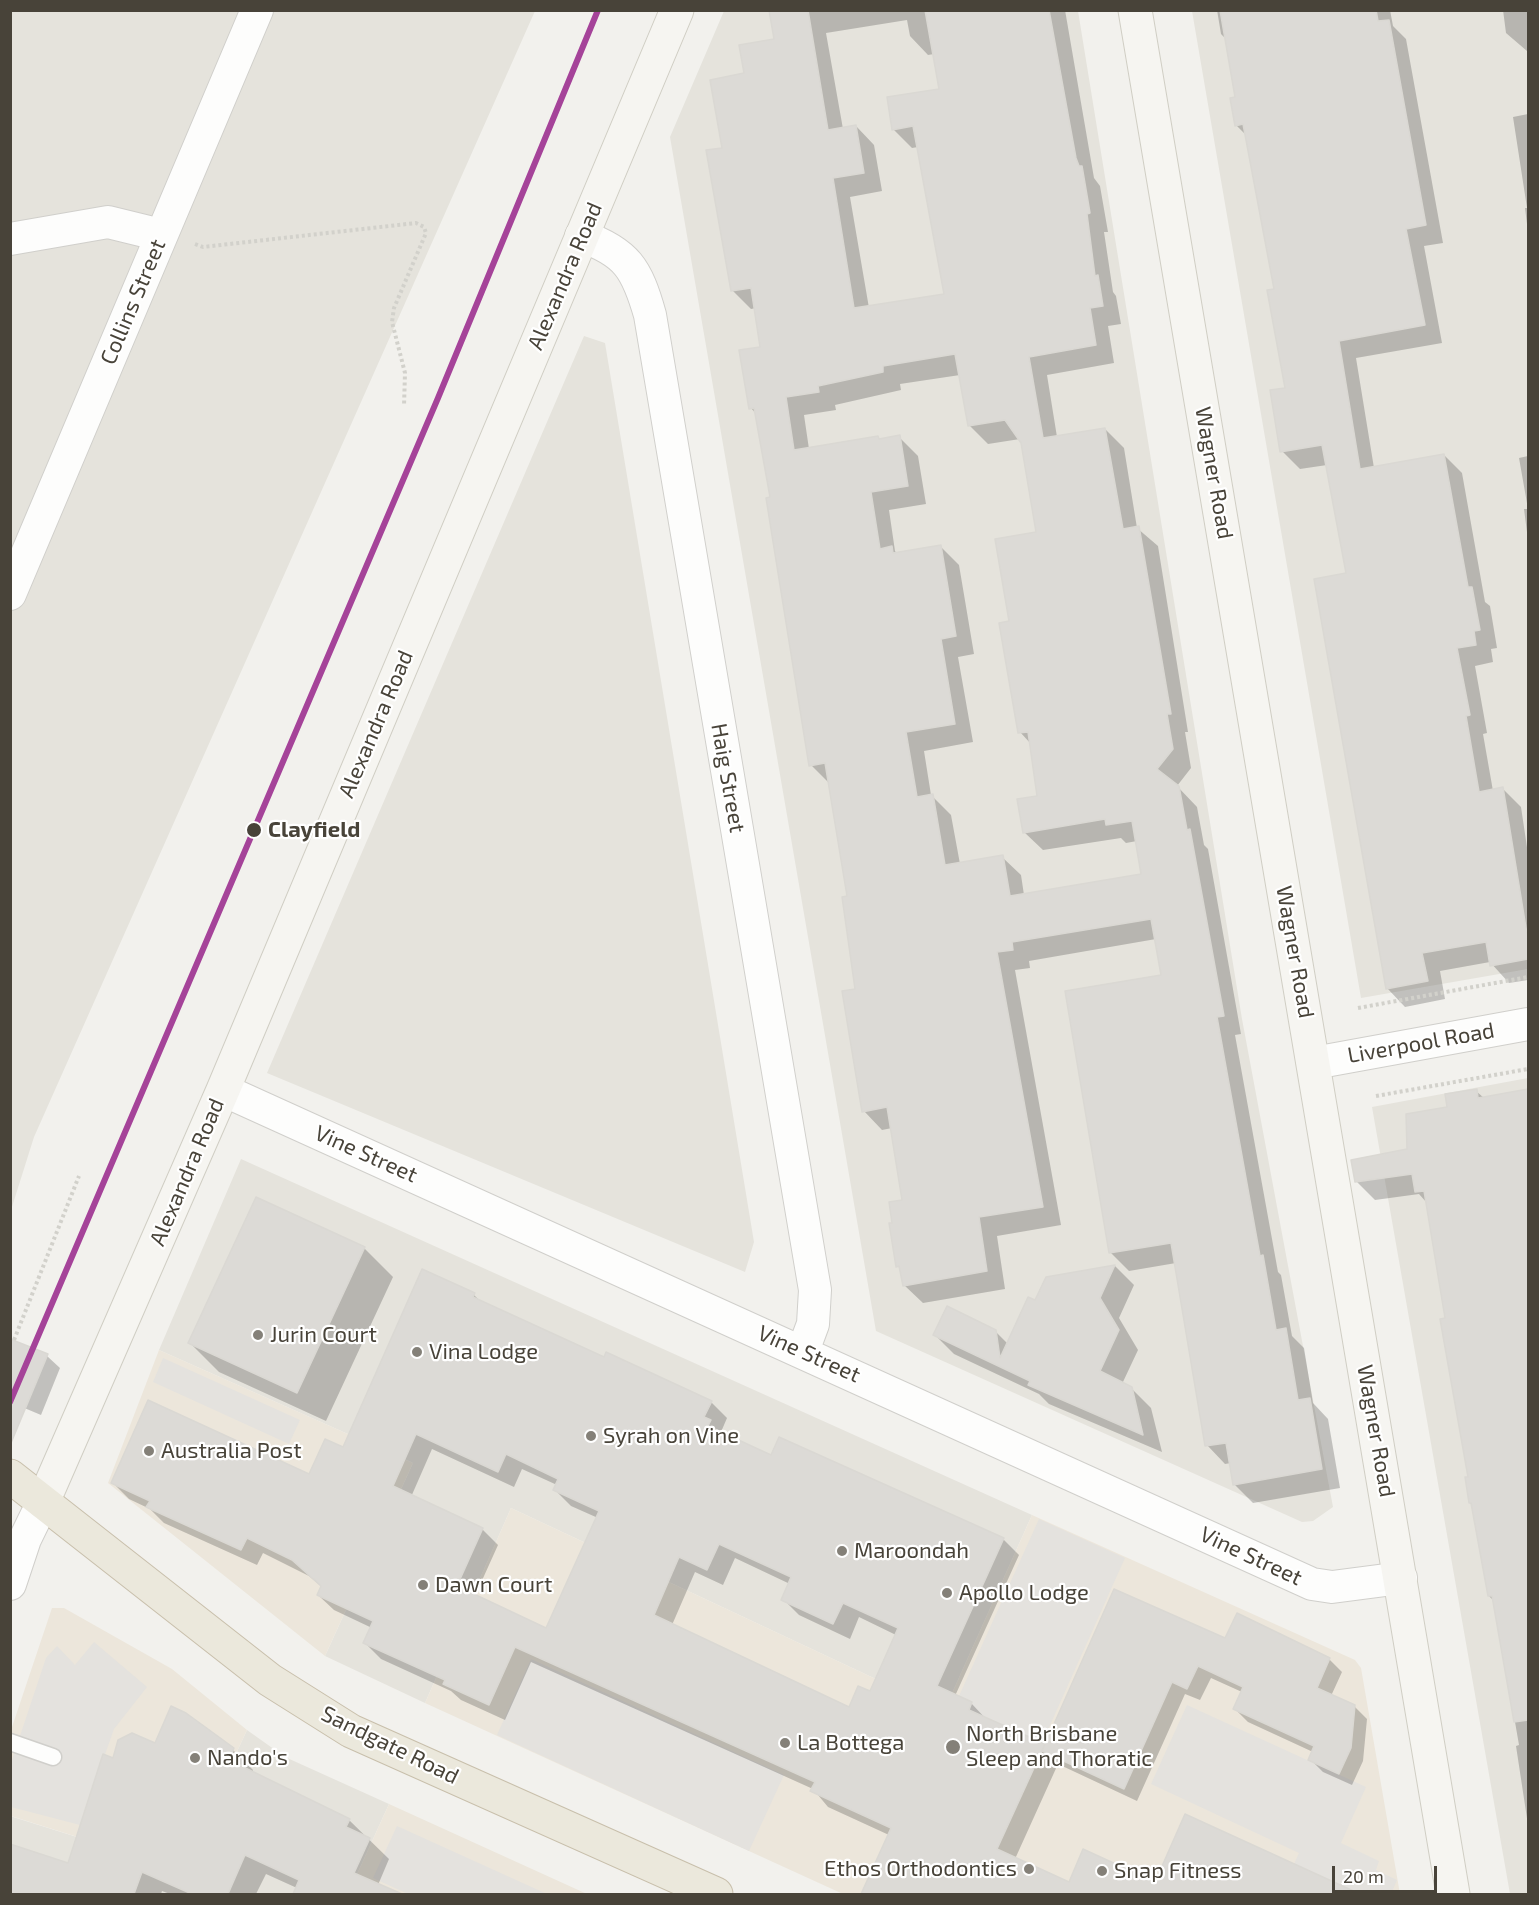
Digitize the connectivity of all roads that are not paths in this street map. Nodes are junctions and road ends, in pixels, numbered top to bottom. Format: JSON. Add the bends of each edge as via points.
{"nodes":[{"id":1,"x":257,"y":10,"type":"edge"},
{"id":2,"x":677,"y":10,"type":"edge"},
{"id":3,"x":1135,"y":10,"type":"edge"},
{"id":4,"x":161,"y":235,"type":"junction"},
{"id":5,"x":581,"y":236,"type":"junction"},
{"id":6,"x":10,"y":239,"type":"edge"},
{"id":7,"x":10,"y":594,"type":"edge"},
{"id":8,"x":1528,"y":1023,"type":"edge"},
{"id":9,"x":1314,"y":1063,"type":"junction"},
{"id":10,"x":223,"y":1090,"type":"junction"},
{"id":11,"x":803,"y":1351,"type":"junction"},
{"id":12,"x":10,"y":1476,"type":"edge"},
{"id":13,"x":43,"y":1502,"type":"junction"},
{"id":14,"x":1401,"y":1578,"type":"junction"},
{"id":15,"x":10,"y":1584,"type":"edge"},
{"id":16,"x":10,"y":1742,"type":"edge"},
{"id":17,"x":53,"y":1757,"type":"dead end"},
{"id":18,"x":716,"y":1894,"type":"edge"},
{"id":19,"x":1453,"y":1894,"type":"edge"}],
"edges":[{"from":1,"to":4,"type":"street","name":"Collins Street"},
{"from":2,"to":5,"type":"street","name":"Alexandra Road"},
{"from":3,"to":9,"type":"street","name":"Wagner Road"},
{"from":4,"to":6,"type":"street","via":[[108,222]]},
{"from":4,"to":7,"type":"street","name":"Collins Street"},
{"from":5,"to":10,"type":"street","name":"Alexandra Road"},
{"from":5,"to":11,"type":"street","name":"Haig Street","via":[[608,245],[631,265],[650,315],[815,1290],[813,1324]]},
{"from":8,"to":9,"type":"street","name":"Liverpool Road"},
{"from":9,"to":14,"type":"street","name":"Wagner Road"},
{"from":10,"to":11,"type":"street","name":"Vine Street"},
{"from":10,"to":13,"type":"street","name":"Alexandra Road"},
{"from":11,"to":14,"type":"street","name":"Vine Street","via":[[1312,1584],[1332,1587]]},
{"from":12,"to":13,"type":"highway","name":"Sandgate Road"},
{"from":13,"to":15,"type":"street"},
{"from":13,"to":18,"type":"highway","name":"Sandgate Road","via":[[270,1680],[351,1731]]},
{"from":14,"to":19,"type":"street","name":"Wagner Road"},
{"from":16,"to":17,"type":"lane"}]}
